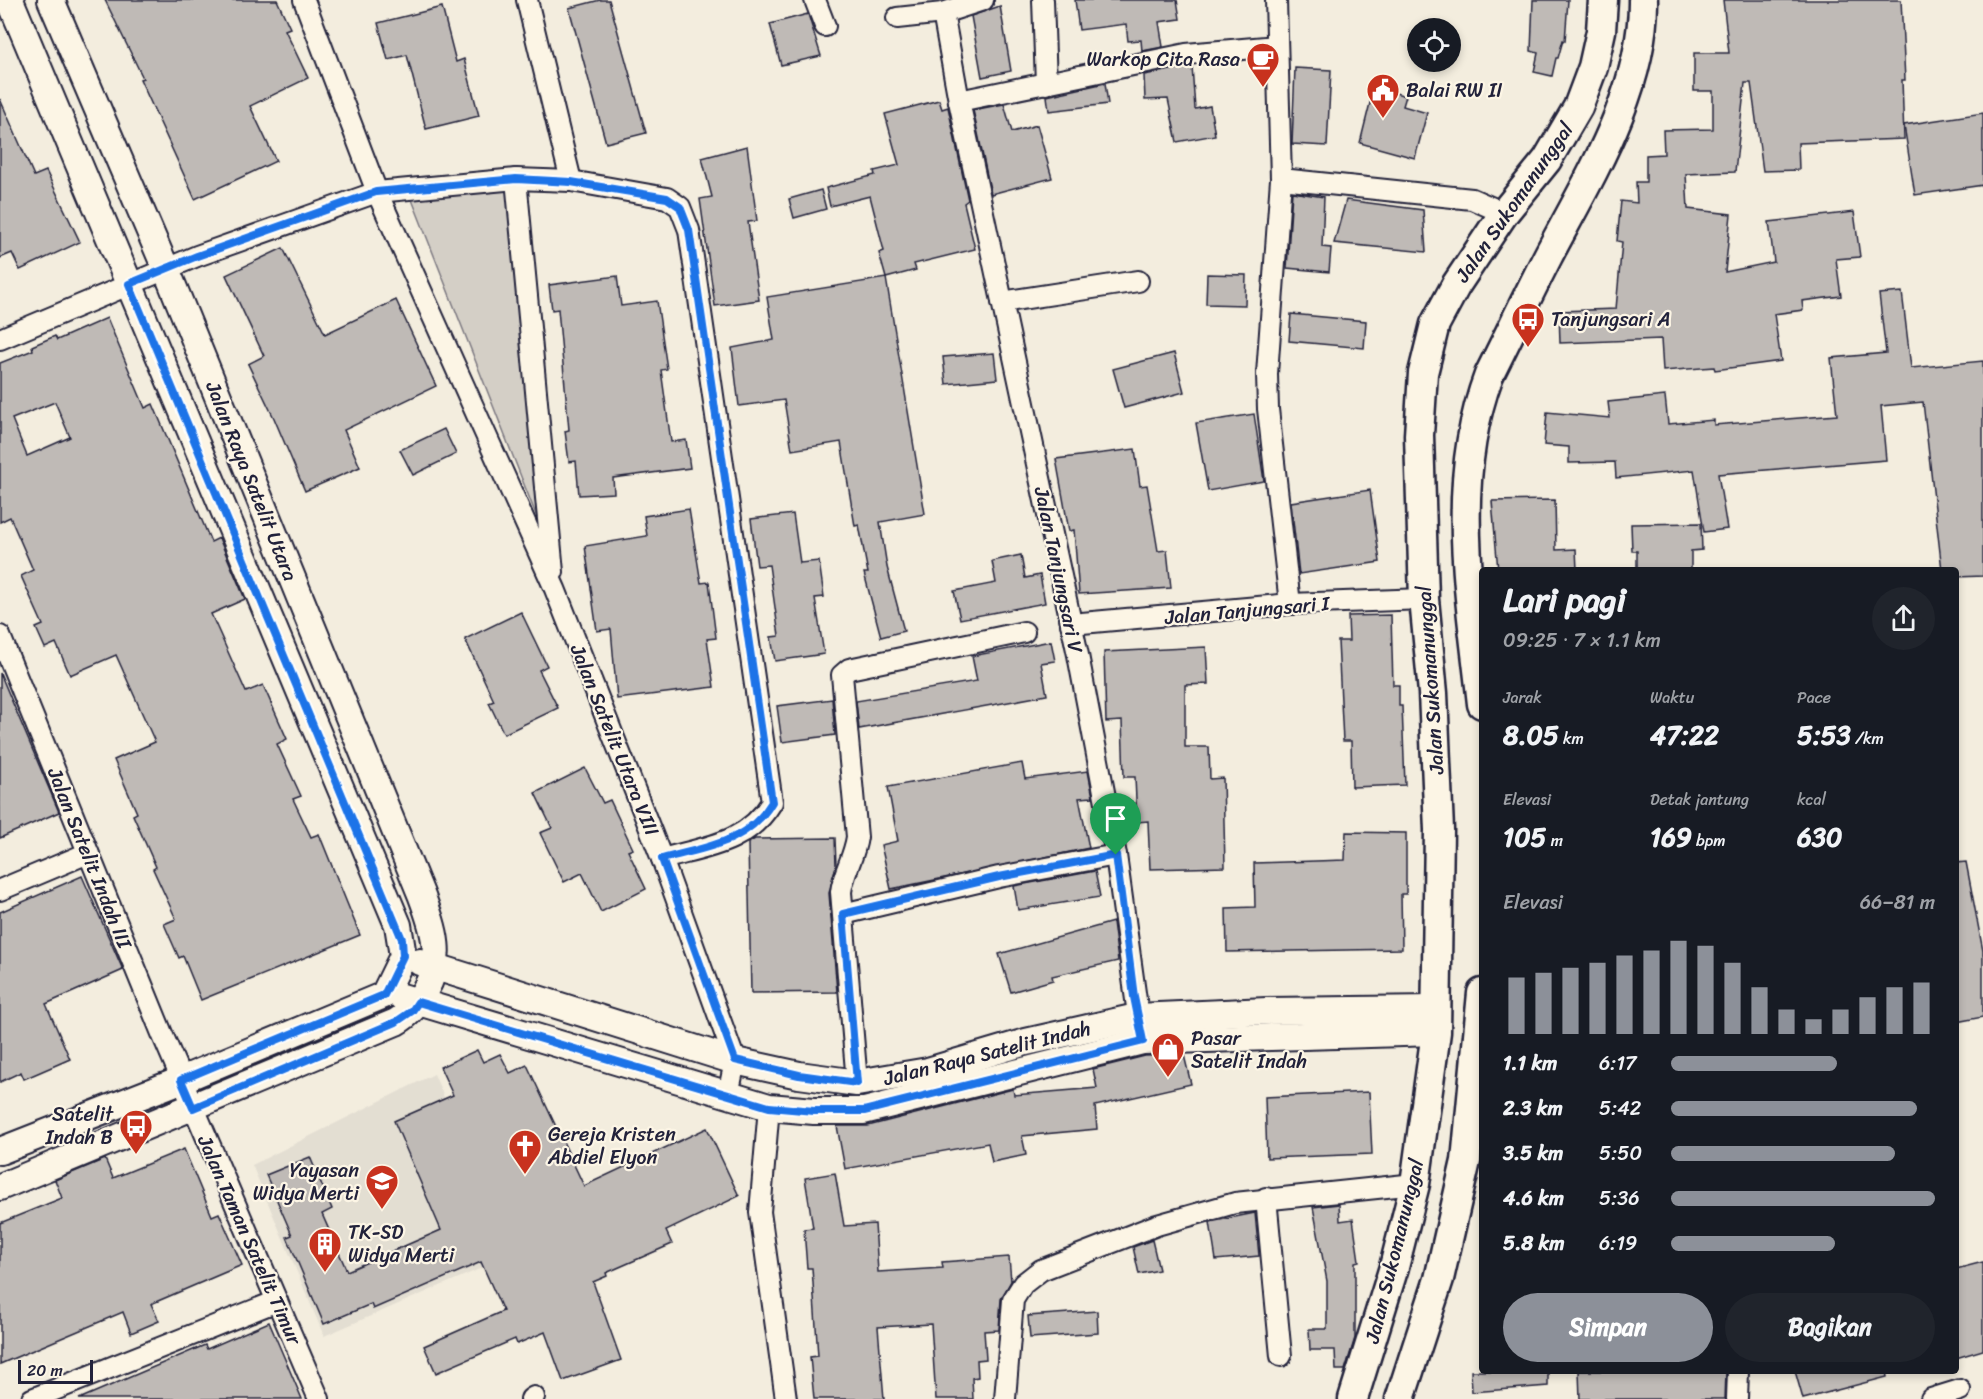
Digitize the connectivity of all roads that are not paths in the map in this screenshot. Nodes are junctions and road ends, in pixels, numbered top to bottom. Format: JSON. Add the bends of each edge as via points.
{"nodes":[{"id":1,"x":10,"y":0,"type":"edge"},
{"id":2,"x":51,"y":0,"type":"edge"},
{"id":3,"x":304,"y":0,"type":"edge"},
{"id":4,"x":527,"y":0,"type":"edge"},
{"id":5,"x":815,"y":0,"type":"edge"},
{"id":6,"x":983,"y":0,"type":"edge"},
{"id":7,"x":1043,"y":0,"type":"edge"},
{"id":8,"x":1276,"y":0,"type":"edge"},
{"id":9,"x":1602,"y":0,"type":"edge"},
{"id":10,"x":1643,"y":0,"type":"edge"},
{"id":11,"x":943,"y":13,"type":"junction"},
{"id":12,"x":897,"y":18,"type":"dead end"},
{"id":13,"x":825,"y":26,"type":"dead end"},
{"id":14,"x":1277,"y":46,"type":"junction"},
{"id":15,"x":1046,"y":84,"type":"junction"},
{"id":16,"x":958,"y":101,"type":"junction"},
{"id":17,"x":516,"y":179,"type":"junction"},
{"id":18,"x":1281,"y":179,"type":"junction"},
{"id":19,"x":571,"y":182,"type":"junction"},
{"id":20,"x":376,"y":192,"type":"junction"},
{"id":21,"x":1504,"y":213,"type":"junction"},
{"id":22,"x":166,"y":269,"type":"junction"},
{"id":23,"x":1138,"y":280,"type":"dead end"},
{"id":24,"x":129,"y":284,"type":"junction"},
{"id":25,"x":1002,"y":302,"type":"junction"},
{"id":26,"x":0,"y":339,"type":"edge"},
{"id":27,"x":555,"y":590,"type":"junction"},
{"id":28,"x":1424,"y":599,"type":"junction"},
{"id":29,"x":1290,"y":604,"type":"junction"},
{"id":30,"x":1071,"y":624,"type":"junction"},
{"id":31,"x":1024,"y":632,"type":"dead end"},
{"id":32,"x":0,"y":636,"type":"edge"},
{"id":33,"x":1479,"y":676,"type":"edge"},
{"id":34,"x":88,"y":854,"type":"junction"},
{"id":35,"x":1116,"y":855,"type":"junction"},
{"id":36,"x":662,"y":859,"type":"junction"},
{"id":37,"x":0,"y":890,"type":"edge"},
{"id":38,"x":843,"y":914,"type":"junction"},
{"id":39,"x":403,"y":956,"type":"junction"},
{"id":40,"x":436,"y":967,"type":"junction"},
{"id":41,"x":388,"y":991,"type":"junction"},
{"id":42,"x":418,"y":1002,"type":"junction"},
{"id":43,"x":1436,"y":1021,"type":"junction"},
{"id":44,"x":1479,"y":1023,"type":"edge"},
{"id":45,"x":1140,"y":1029,"type":"junction"},
{"id":46,"x":1479,"y":1046,"type":"edge"},
{"id":47,"x":735,"y":1060,"type":"junction"},
{"id":48,"x":181,"y":1080,"type":"junction"},
{"id":49,"x":857,"y":1083,"type":"junction"},
{"id":50,"x":728,"y":1095,"type":"junction"},
{"id":51,"x":769,"y":1107,"type":"junction"},
{"id":52,"x":193,"y":1108,"type":"junction"},
{"id":53,"x":0,"y":1151,"type":"edge"},
{"id":54,"x":1474,"y":1160,"type":"edge"},
{"id":55,"x":1415,"y":1184,"type":"junction"},
{"id":56,"x":0,"y":1187,"type":"edge"},
{"id":57,"x":1266,"y":1198,"type":"junction"},
{"id":58,"x":277,"y":1301,"type":"junction"},
{"id":59,"x":1281,"y":1356,"type":"dead end"},
{"id":60,"x":1738,"y":1374,"type":"edge"},
{"id":61,"x":1960,"y":1390,"type":"dead end"},
{"id":62,"x":32,"y":1399,"type":"edge"},
{"id":63,"x":320,"y":1399,"type":"edge"},
{"id":64,"x":786,"y":1399,"type":"edge"},
{"id":65,"x":1005,"y":1399,"type":"edge"},
{"id":66,"x":1353,"y":1399,"type":"edge"},
{"id":67,"x":1400,"y":1399,"type":"edge"},
{"id":68,"x":1737,"y":1399,"type":"edge"},
{"id":69,"x":1931,"y":1399,"type":"edge"}],
"edges":[{"from":1,"to":24,"type":"street","name":"Jalan Raya Satelit Utara"},
{"from":2,"to":22,"type":"street","name":"Jalan Raya Satelit Utara"},
{"from":3,"to":20,"type":"street","name":"Jalan Satelit Utara VIII"},
{"from":4,"to":19,"type":"street"},
{"from":5,"to":13,"type":"street"},
{"from":6,"to":11,"type":"street"},
{"from":7,"to":15,"type":"street"},
{"from":8,"to":14,"type":"street"},
{"from":9,"to":21,"type":"main road","name":"Jalan Sukomanunggal","via":[[1601,31],[1593,67],[1578,107],[1547,160]]},
{"from":10,"to":33,"type":"main road","name":"Jalan Sukomanunggal","via":[[1637,57],[1623,101],[1593,171],[1477,406],[1470,442],[1465,543]]},
{"from":11,"to":12,"type":"street"},
{"from":11,"to":16,"type":"street","name":"Jalan Tanjungsari V"},
{"from":14,"to":15,"type":"street","via":[[1186,54]]},
{"from":14,"to":18,"type":"street"},
{"from":15,"to":16,"type":"street"},
{"from":16,"to":25,"type":"street","name":"Jalan Tanjungsari V"},
{"from":17,"to":19,"type":"street"},
{"from":17,"to":20,"type":"street"},
{"from":17,"to":27,"type":"street","name":"Jalan Satelit Utara VIII"},
{"from":18,"to":21,"type":"street","via":[[1472,199]]},
{"from":18,"to":29,"type":"street","via":[[1267,374]]},
{"from":19,"to":36,"type":"street","via":[[667,198],[680,207],[686,220],[772,802],[757,823],[736,838]]},
{"from":20,"to":22,"type":"street"},
{"from":20,"to":27,"type":"street","name":"Jalan Satelit Utara VIII"},
{"from":21,"to":28,"type":"main road","name":"Jalan Sukomanunggal","via":[[1435,324],[1423,373],[1419,435]]},
{"from":22,"to":24,"type":"street"},
{"from":22,"to":40,"type":"street","name":"Jalan Raya Satelit Utara","via":[[421,894],[433,926]]},
{"from":23,"to":25,"type":"street"},
{"from":24,"to":26,"type":"street"},
{"from":24,"to":39,"type":"street","name":"Jalan Raya Satelit Utara","via":[[398,925]]},
{"from":25,"to":30,"type":"street","name":"Jalan Tanjungsari V"},
{"from":27,"to":36,"type":"street","name":"Jalan Satelit Utara VIII"},
{"from":28,"to":29,"type":"street","name":"Jalan Tanjungsari I"},
{"from":28,"to":43,"type":"main road","name":"Jalan Sukomanunggal","via":[[1439,830]]},
{"from":29,"to":30,"type":"street","name":"Jalan Tanjungsari I"},
{"from":30,"to":35,"type":"street","name":"Jalan Tanjungsari V"},
{"from":31,"to":38,"type":"street","via":[[843,672],[857,837],[854,857],[842,884]]},
{"from":32,"to":34,"type":"street","name":"Jalan Satelit Indah III"},
{"from":34,"to":37,"type":"street"},
{"from":34,"to":48,"type":"street","name":"Jalan Satelit Indah III"},
{"from":35,"to":38,"type":"street","via":[[999,877]]},
{"from":35,"to":45,"type":"street","name":"Jalan Tanjungsari V"},
{"from":36,"to":47,"type":"street","name":"Jalan Satelit Utara VIII"},
{"from":38,"to":49,"type":"street"},
{"from":39,"to":40,"type":"street","name":"Jalan Raya Satelit Indah"},
{"from":39,"to":41,"type":"street"},
{"from":40,"to":42,"type":"street"},
{"from":40,"to":47,"type":"street","name":"Jalan Raya Satelit Indah"},
{"from":41,"to":42,"type":"street","name":"Jalan Raya Satelit Indah"},
{"from":41,"to":48,"type":"street"},
{"from":42,"to":50,"type":"street","name":"Jalan Raya Satelit Indah"},
{"from":42,"to":52,"type":"street","via":[[396,1022]]},
{"from":43,"to":44,"type":"main road","name":"Jalan Raya Satelit Indah"},
{"from":43,"to":45,"type":"street","name":"Jalan Raya Satelit Indah"},
{"from":43,"to":55,"type":"main road","name":"Jalan Sukomanunggal"},
{"from":45,"to":49,"type":"street","name":"Jalan Raya Satelit Indah","via":[[1026,1042],[928,1071]]},
{"from":45,"to":51,"type":"street","name":"Jalan Raya Satelit Indah","via":[[864,1111]]},
{"from":46,"to":54,"type":"main road"},
{"from":47,"to":49,"type":"street","name":"Jalan Raya Satelit Indah"},
{"from":47,"to":50,"type":"street"},
{"from":48,"to":52,"type":"street","name":"Jalan Taman Satelit Timur"},
{"from":48,"to":53,"type":"street"},
{"from":50,"to":51,"type":"street","name":"Jalan Raya Satelit Indah"},
{"from":51,"to":64,"type":"street","via":[[761,1221]]},
{"from":52,"to":56,"type":"street"},
{"from":52,"to":58,"type":"street","name":"Jalan Taman Satelit Timur"},
{"from":54,"to":67,"type":"main road"},
{"from":55,"to":57,"type":"street"},
{"from":55,"to":66,"type":"main road","name":"Jalan Sukomanunggal"},
{"from":57,"to":59,"type":"street"},
{"from":57,"to":65,"type":"street","via":[[1157,1225],[1041,1270],[1023,1284],[1013,1300]]},
{"from":58,"to":62,"type":"street"},
{"from":58,"to":63,"type":"street","name":"Jalan Taman Satelit Timur"},
{"from":60,"to":68,"type":"street"},
{"from":61,"to":69,"type":"street"}]}
